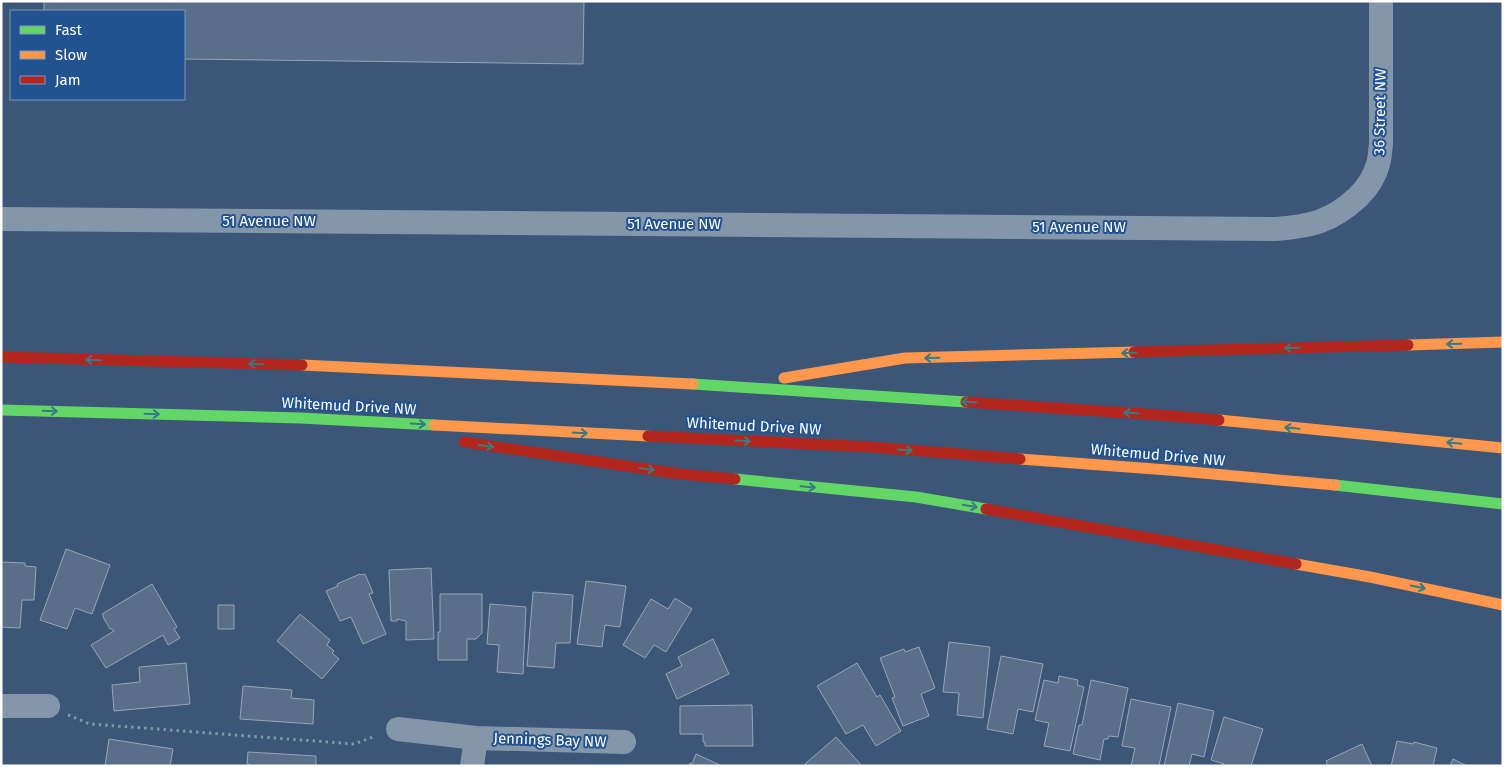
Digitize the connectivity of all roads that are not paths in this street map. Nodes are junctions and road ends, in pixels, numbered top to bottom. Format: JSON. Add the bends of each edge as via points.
{"nodes":[{"id":1,"x":1381,"y":1,"type":"edge"},
{"id":2,"x":1344,"y":210,"type":"joint"},
{"id":3,"x":1,"y":219,"type":"edge"},
{"id":4,"x":1503,"y":342,"type":"edge"},
{"id":5,"x":1,"y":357,"type":"edge"},
{"id":6,"x":736,"y":386,"type":"junction"},
{"id":7,"x":1,"y":410,"type":"edge"},
{"id":8,"x":300,"y":418,"type":"junction"},
{"id":9,"x":417,"y":436,"type":"dead end"},
{"id":10,"x":456,"y":441,"type":"dead end"},
{"id":11,"x":1503,"y":448,"type":"edge"},
{"id":12,"x":1503,"y":504,"type":"edge"},
{"id":13,"x":1503,"y":605,"type":"edge"},
{"id":14,"x":1,"y":706,"type":"edge"},
{"id":15,"x":48,"y":706,"type":"road end"},
{"id":16,"x":398,"y":729,"type":"road end"},
{"id":17,"x":476,"y":738,"type":"junction"},
{"id":18,"x":624,"y":742,"type":"dead end"},
{"id":19,"x":472,"y":766,"type":"edge"}],
"edges":[{"from":1,"to":2,"type":"street","name":"36 Street NW","via":[[1381,144],[1378,165],[1371,182]]},
{"from":2,"to":3,"type":"street","name":"51 Avenue NW","via":[[1324,220],[1276,228]]},
{"from":4,"to":6,"type":"highway","one_way":true,"via":[[905,358]]},
{"from":6,"to":5,"type":"highway","one_way":true,"via":[[305,365]]},
{"from":11,"to":6,"type":"highway","one_way":true,"via":[[1173,416]]},
{"from":7,"to":8,"type":"highway","name":"Whitemud Drive NW","one_way":true},
{"from":8,"to":9,"type":"highway"},
{"from":8,"to":12,"type":"highway","name":"Whitemud Drive NW","one_way":true,"via":[[871,448],[1168,470]]},
{"from":10,"to":13,"type":"highway","one_way":true,"via":[[680,474],[916,497],[1370,577]]},
{"from":14,"to":15,"type":"street"},
{"from":16,"to":17,"type":"street","name":"Jennings Bay NW"},
{"from":17,"to":18,"type":"street","name":"Jennings Bay NW"},
{"from":17,"to":19,"type":"street","name":"Jennings Bay NW"}]}
